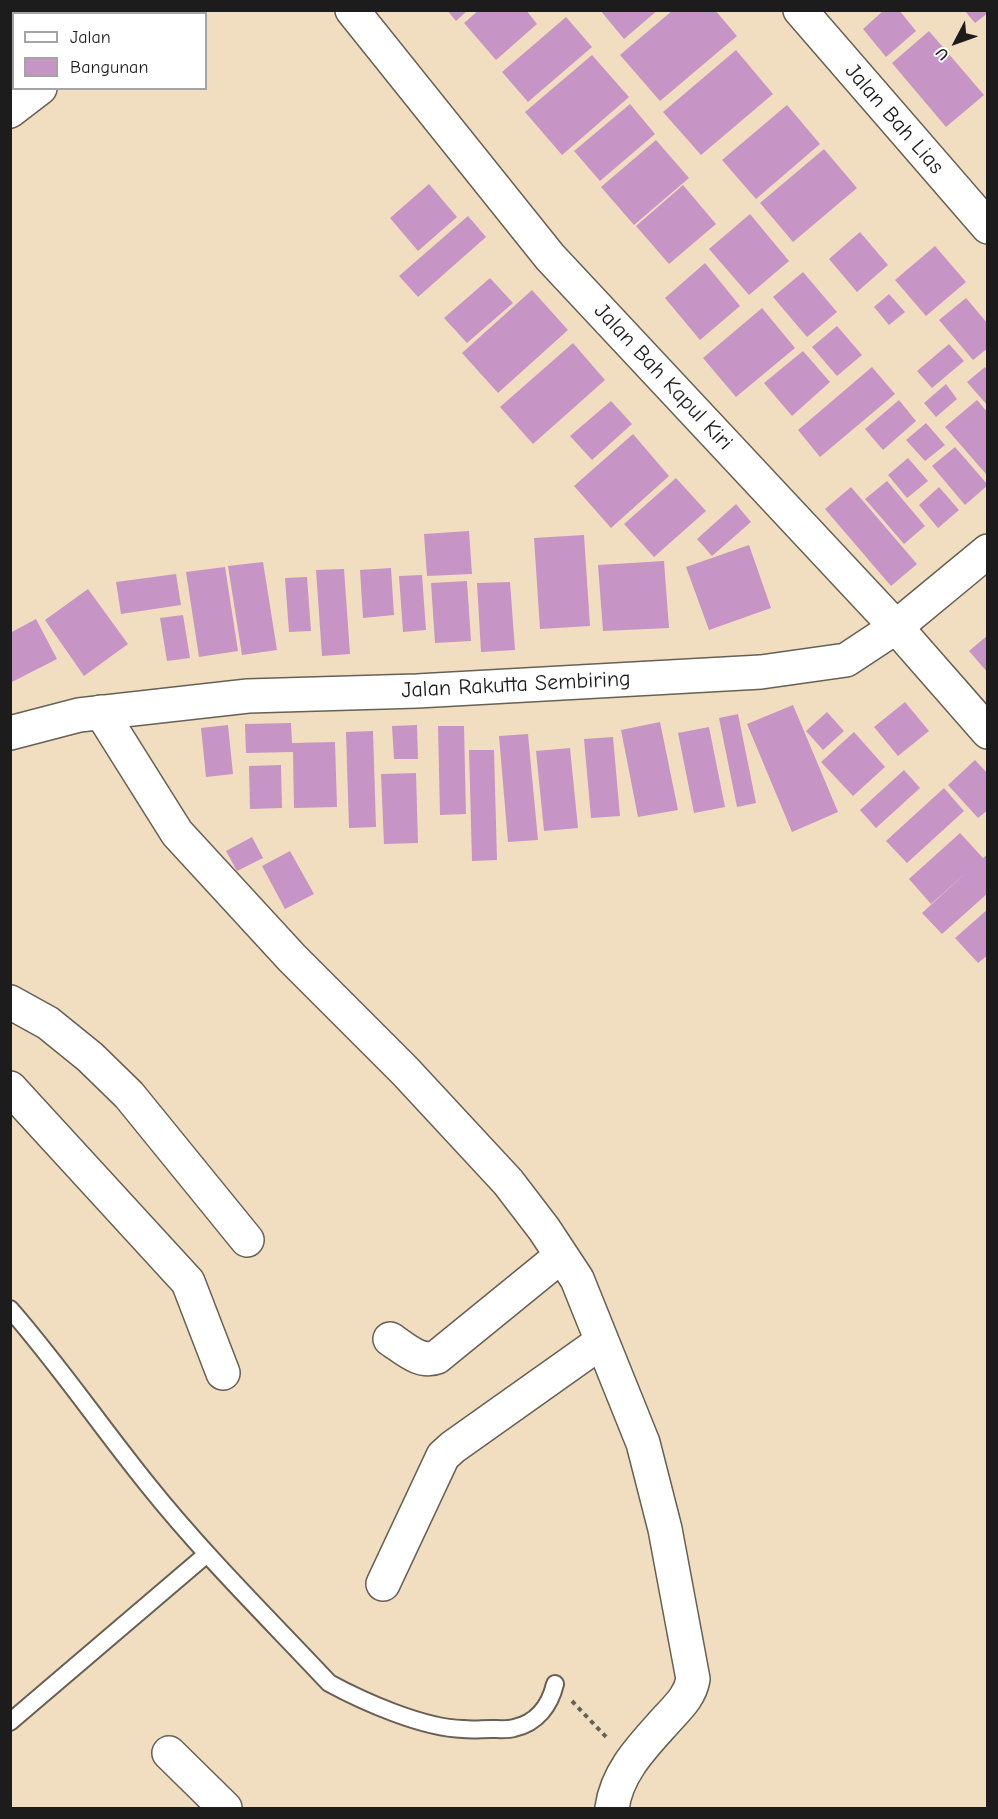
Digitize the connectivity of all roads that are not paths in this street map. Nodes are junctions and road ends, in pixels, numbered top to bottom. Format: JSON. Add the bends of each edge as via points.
{"nodes":[{"id":1,"x":352,"y":10,"type":"edge"},
{"id":2,"x":800,"y":10,"type":"edge"},
{"id":3,"x":37,"y":90,"type":"edge"},
{"id":4,"x":10,"y":111,"type":"edge"},
{"id":5,"x":987,"y":227,"type":"edge"},
{"id":6,"x":987,"y":551,"type":"edge"},
{"id":7,"x":896,"y":627,"type":"junction"},
{"id":8,"x":101,"y":712,"type":"junction"},
{"id":9,"x":987,"y":732,"type":"edge"},
{"id":10,"x":10,"y":733,"type":"edge"},
{"id":11,"x":10,"y":1002,"type":"edge"},
{"id":12,"x":10,"y":1088,"type":"edge"},
{"id":13,"x":247,"y":1240,"type":"dead end"},
{"id":14,"x":561,"y":1256,"type":"junction"},
{"id":15,"x":10,"y":1309,"type":"edge"},
{"id":16,"x":390,"y":1339,"type":"dead end"},
{"id":17,"x":601,"y":1342,"type":"junction"},
{"id":18,"x":223,"y":1372,"type":"dead end"},
{"id":19,"x":207,"y":1554,"type":"junction"},
{"id":20,"x":383,"y":1584,"type":"dead end"},
{"id":21,"x":555,"y":1683,"type":"road end"},
{"id":22,"x":10,"y":1722,"type":"edge"},
{"id":23,"x":169,"y":1753,"type":"dead end"},
{"id":24,"x":225,"y":1809,"type":"edge"},
{"id":25,"x":612,"y":1809,"type":"edge"}],
"edges":[{"from":1,"to":7,"type":"street","name":"Jalan Bah Kapul Kiri","via":[[550,257]]},
{"from":2,"to":5,"type":"street","name":"Jalan Bah Lias"},
{"from":3,"to":4,"type":"street"},
{"from":6,"to":7,"type":"street","name":"Jalan Rakutta Sembiring"},
{"from":7,"to":8,"type":"street","name":"Jalan Rakutta Sembiring","via":[[846,660],[761,672],[248,696]]},
{"from":7,"to":9,"type":"street","name":"Jalan Bah Kapul Kiri"},
{"from":8,"to":10,"type":"street","name":"Jalan Rakutta Sembiring"},
{"from":8,"to":14,"type":"street","via":[[177,833],[508,1182]]},
{"from":11,"to":13,"type":"street","via":[[48,1023],[129,1095]]},
{"from":12,"to":18,"type":"street","via":[[188,1282]]},
{"from":14,"to":16,"type":"street","via":[[437,1357],[420,1358]]},
{"from":14,"to":17,"type":"street","via":[[577,1279]]},
{"from":15,"to":19,"type":"lane"},
{"from":17,"to":20,"type":"street","via":[[443,1456]]},
{"from":17,"to":25,"type":"street","via":[[643,1443],[665,1529],[693,1679],[688,1696],[630,1761]]},
{"from":19,"to":21,"type":"lane","via":[[329,1683],[384,1708],[462,1730],[514,1728],[543,1711]]},
{"from":19,"to":22,"type":"lane"},
{"from":23,"to":24,"type":"street"}]}
